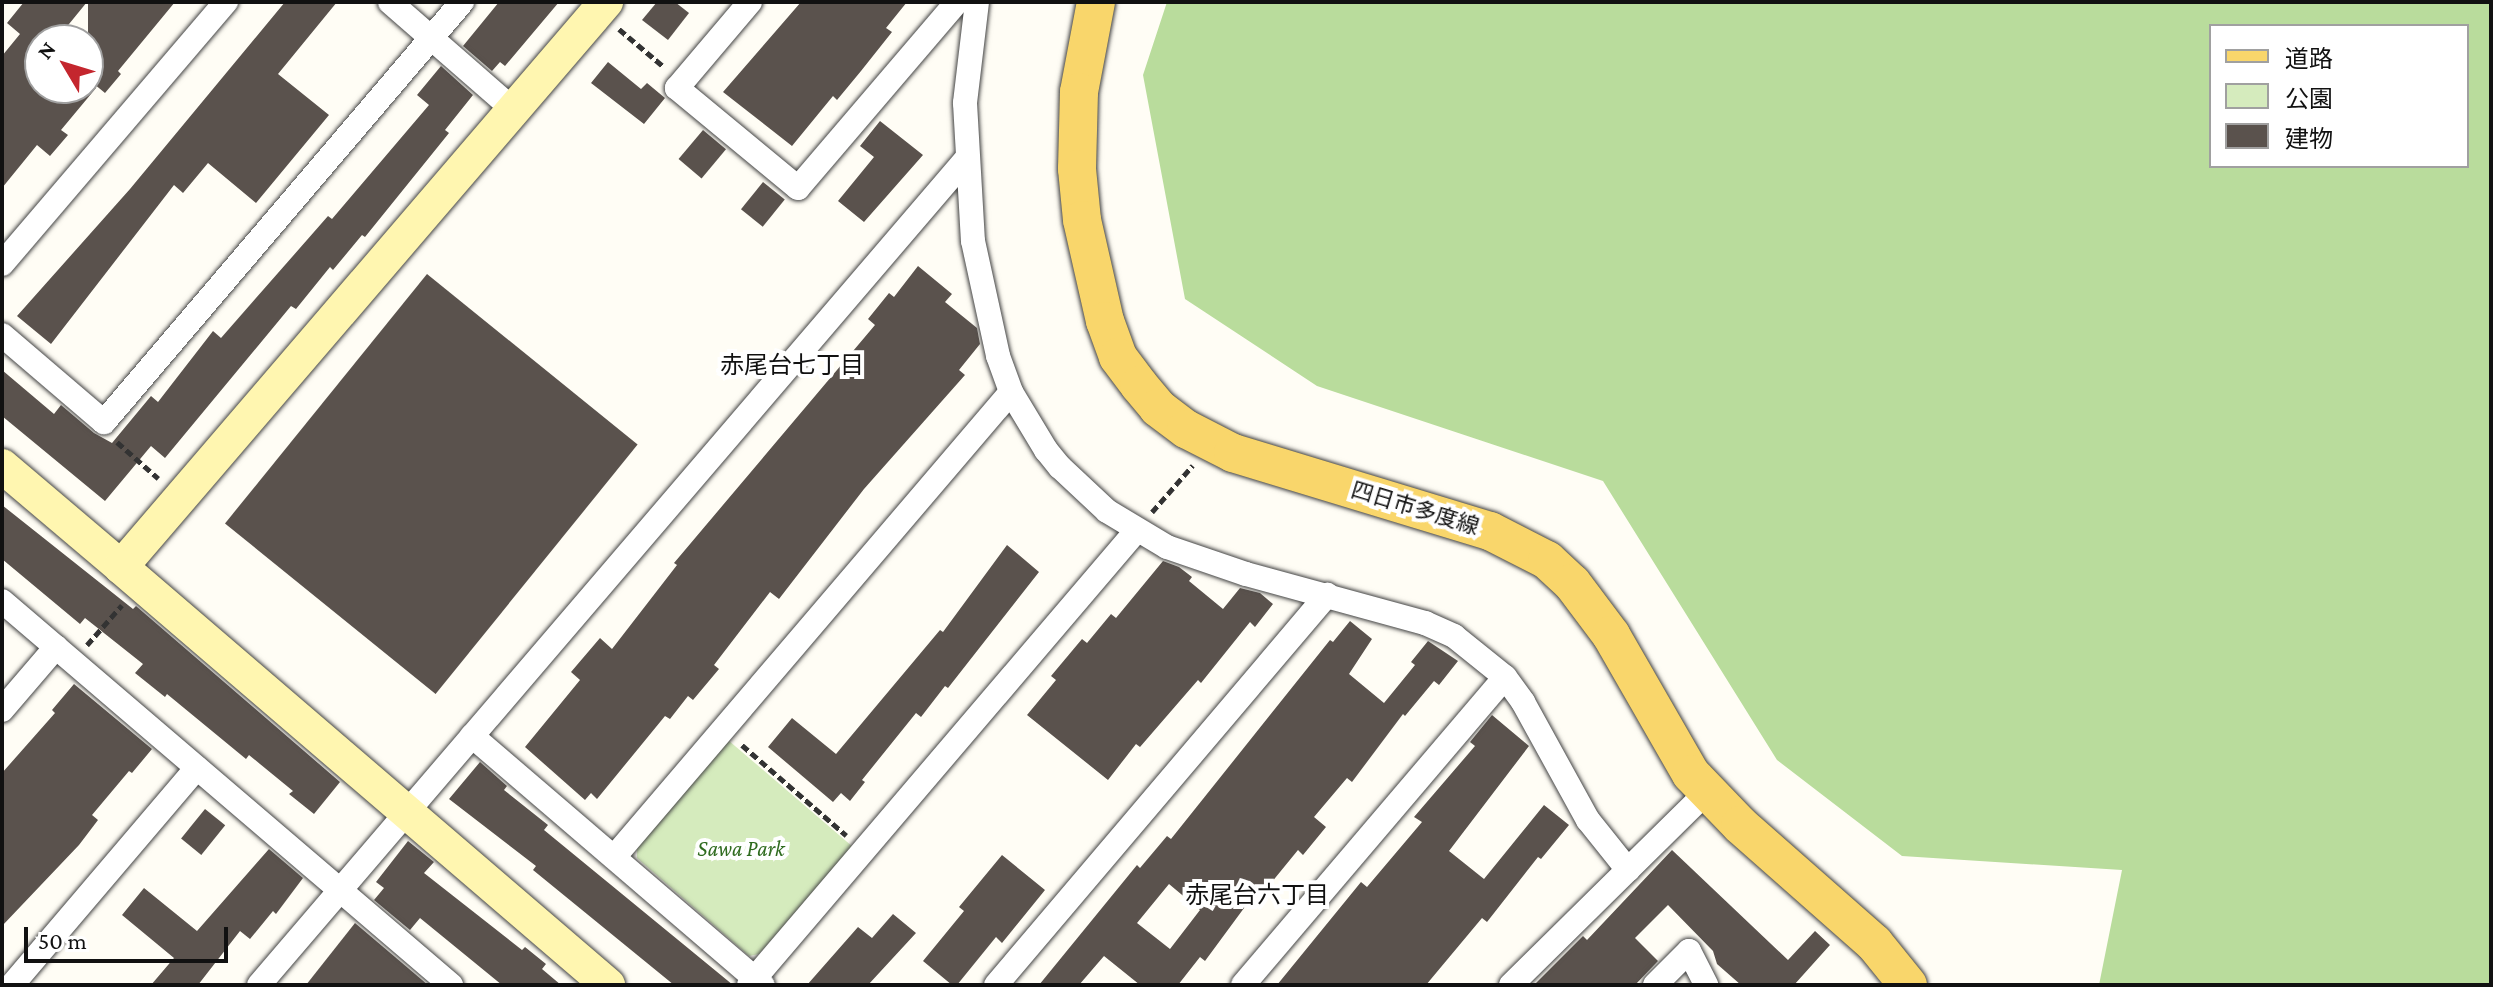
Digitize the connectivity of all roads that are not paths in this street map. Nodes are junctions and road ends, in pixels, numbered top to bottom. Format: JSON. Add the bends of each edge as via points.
{"nodes":[{"id":1,"x":226,"y":2,"type":"edge"},
{"id":2,"x":390,"y":2,"type":"edge"},
{"id":3,"x":462,"y":2,"type":"edge"},
{"id":4,"x":750,"y":2,"type":"edge"},
{"id":5,"x":957,"y":2,"type":"edge"},
{"id":6,"x":977,"y":2,"type":"edge"},
{"id":7,"x":1096,"y":2,"type":"edge"},
{"id":8,"x":609,"y":13,"type":"edge"},
{"id":9,"x":432,"y":37,"type":"junction"},
{"id":10,"x":514,"y":110,"type":"junction"},
{"id":11,"x":967,"y":158,"type":"junction"},
{"id":12,"x":2,"y":264,"type":"edge"},
{"id":13,"x":2,"y":335,"type":"edge"},
{"id":14,"x":1011,"y":392,"type":"junction"},
{"id":15,"x":2,"y":466,"type":"edge"},
{"id":16,"x":1136,"y":531,"type":"junction"},
{"id":17,"x":124,"y":583,"type":"junction"},
{"id":18,"x":1327,"y":595,"type":"junction"},
{"id":19,"x":2,"y":601,"type":"edge"},
{"id":20,"x":64,"y":654,"type":"junction"},
{"id":21,"x":1505,"y":677,"type":"junction"},
{"id":22,"x":2,"y":710,"type":"edge"},
{"id":23,"x":472,"y":736,"type":"junction"},
{"id":24,"x":197,"y":768,"type":"junction"},
{"id":25,"x":1708,"y":791,"type":"junction"},
{"id":26,"x":406,"y":812,"type":"junction"},
{"id":27,"x":615,"y":856,"type":"junction"},
{"id":28,"x":1628,"y":870,"type":"junction"},
{"id":29,"x":339,"y":891,"type":"junction"},
{"id":30,"x":756,"y":983,"type":"edge"},
{"id":31,"x":12,"y":985,"type":"edge"},
{"id":32,"x":259,"y":985,"type":"edge"},
{"id":33,"x":451,"y":985,"type":"edge"},
{"id":34,"x":608,"y":985,"type":"edge"},
{"id":35,"x":996,"y":985,"type":"edge"},
{"id":36,"x":1243,"y":985,"type":"edge"},
{"id":37,"x":1511,"y":985,"type":"edge"},
{"id":38,"x":1655,"y":985,"type":"edge"},
{"id":39,"x":1706,"y":985,"type":"edge"},
{"id":40,"x":1908,"y":985,"type":"edge"}],
"edges":[{"from":1,"to":12,"type":"street"},
{"from":2,"to":9,"type":"street"},
{"from":3,"to":9,"type":"street"},
{"from":4,"to":5,"type":"street","via":[[677,88],[798,188]]},
{"from":6,"to":11,"type":"street","via":[[965,103]]},
{"from":7,"to":25,"type":"main road","name":"四日市多度線","via":[[1079,92],[1082,220],[1105,321],[1118,357],[1139,385],[1186,429],[1233,453],[1490,531],[1547,560],[1593,609],[1673,745]]},
{"from":8,"to":10,"type":"street"},
{"from":9,"to":10,"type":"street"},
{"from":9,"to":13,"type":"street","via":[[104,422]]},
{"from":10,"to":17,"type":"street"},
{"from":11,"to":14,"type":"street","via":[[979,284]]},
{"from":11,"to":23,"type":"street"},
{"from":14,"to":16,"type":"street","via":[[1060,467]]},
{"from":14,"to":27,"type":"street"},
{"from":15,"to":17,"type":"street"},
{"from":16,"to":18,"type":"street","via":[[1246,574]]},
{"from":16,"to":30,"type":"street","via":[[863,849]]},
{"from":17,"to":26,"type":"street"},
{"from":18,"to":21,"type":"street","via":[[1454,636]]},
{"from":18,"to":35,"type":"street"},
{"from":19,"to":20,"type":"street"},
{"from":20,"to":22,"type":"street"},
{"from":20,"to":24,"type":"street"},
{"from":21,"to":28,"type":"street","via":[[1588,820]]},
{"from":21,"to":36,"type":"street"},
{"from":23,"to":26,"type":"street"},
{"from":23,"to":27,"type":"street"},
{"from":24,"to":29,"type":"street"},
{"from":24,"to":31,"type":"street"},
{"from":25,"to":28,"type":"street"},
{"from":25,"to":40,"type":"main road","name":"四日市多度線","via":[[1874,943]]},
{"from":26,"to":29,"type":"street"},
{"from":26,"to":34,"type":"street"},
{"from":27,"to":30,"type":"street"},
{"from":28,"to":37,"type":"street"},
{"from":29,"to":32,"type":"street"},
{"from":29,"to":33,"type":"street"},
{"from":38,"to":39,"type":"street","via":[[1689,951]]}]}
